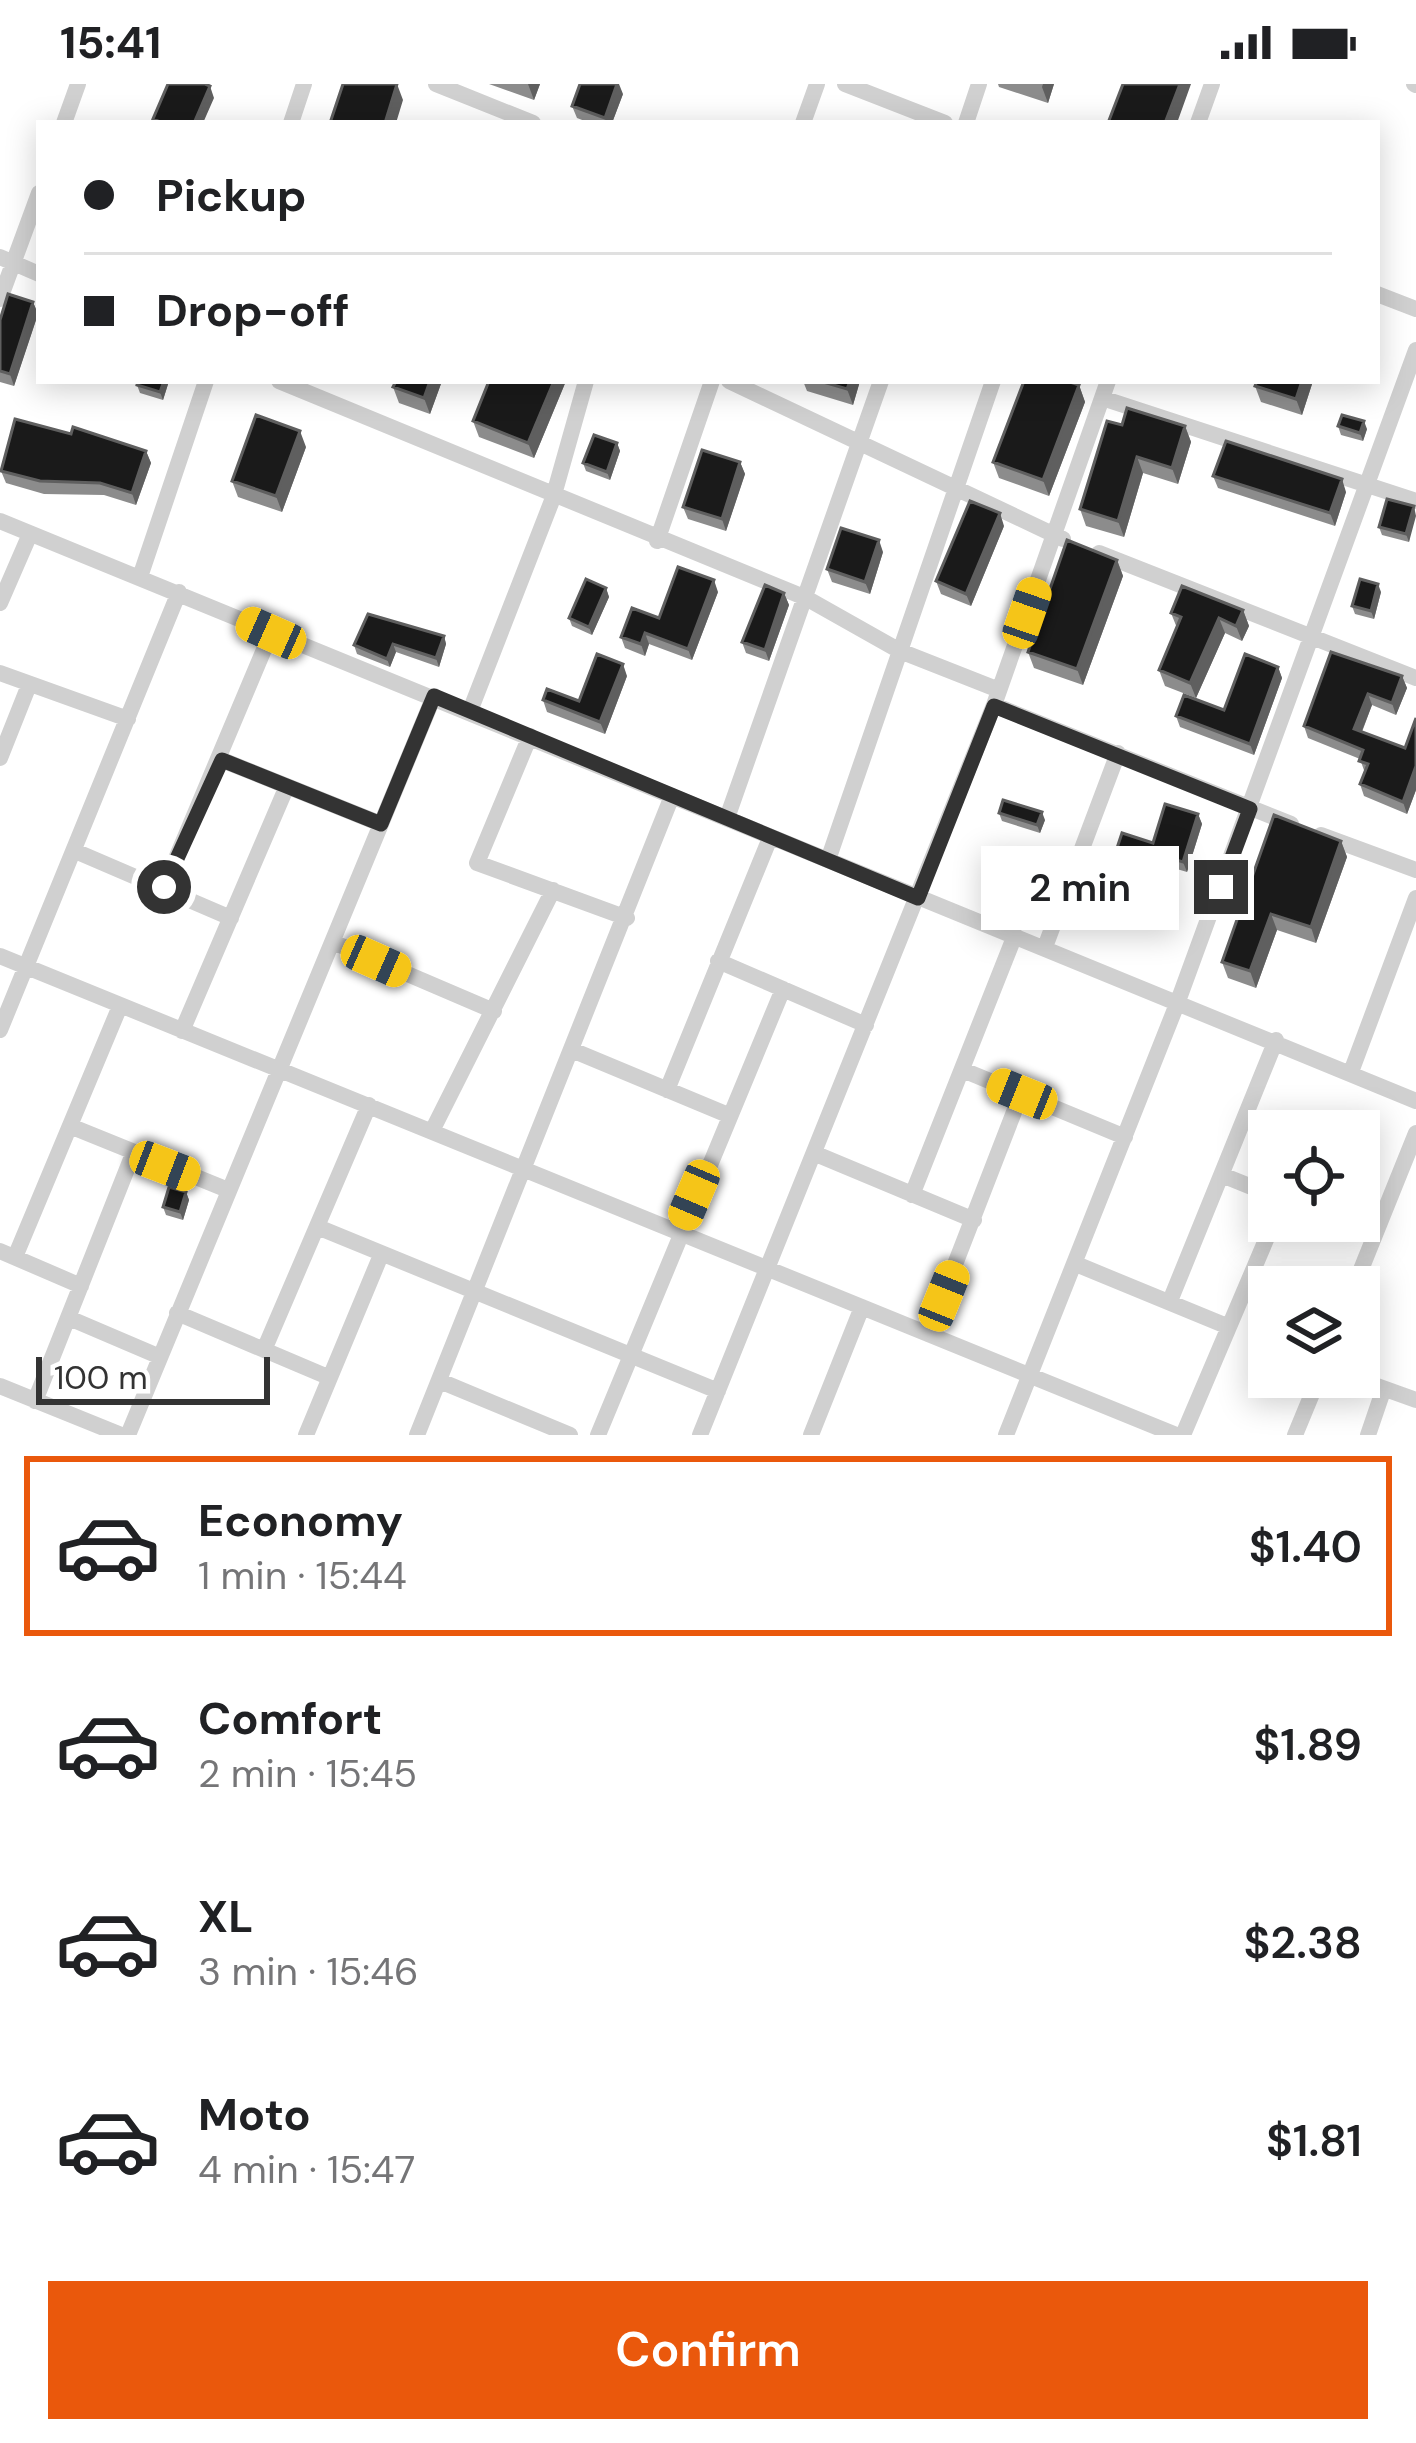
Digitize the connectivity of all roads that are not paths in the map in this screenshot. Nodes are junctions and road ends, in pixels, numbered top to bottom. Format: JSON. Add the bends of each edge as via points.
{"nodes":[{"id":1,"x":78,"y":84,"type":"edge"},
{"id":2,"x":304,"y":84,"type":"edge"},
{"id":3,"x":436,"y":84,"type":"edge"},
{"id":4,"x":818,"y":84,"type":"edge"},
{"id":5,"x":845,"y":84,"type":"edge"},
{"id":6,"x":979,"y":84,"type":"edge"},
{"id":7,"x":1212,"y":84,"type":"edge"},
{"id":8,"x":65,"y":120,"type":"edge"},
{"id":9,"x":292,"y":120,"type":"edge"},
{"id":10,"x":526,"y":120,"type":"edge"},
{"id":11,"x":804,"y":120,"type":"edge"},
{"id":12,"x":937,"y":120,"type":"edge"},
{"id":13,"x":967,"y":120,"type":"edge"},
{"id":14,"x":1199,"y":120,"type":"edge"},
{"id":15,"x":36,"y":199,"type":"edge"},
{"id":16,"x":7,"y":260,"type":"edge"},
{"id":17,"x":36,"y":273,"type":"edge"},
{"id":18,"x":1380,"y":295,"type":"edge"},
{"id":19,"x":0,"y":299,"type":"edge"},
{"id":20,"x":1416,"y":309,"type":"edge"},
{"id":21,"x":1416,"y":350,"type":"edge"},
{"id":22,"x":205,"y":384,"type":"edge"},
{"id":23,"x":286,"y":384,"type":"edge"},
{"id":24,"x":585,"y":384,"type":"edge"},
{"id":25,"x":711,"y":384,"type":"edge"},
{"id":26,"x":736,"y":384,"type":"edge"},
{"id":27,"x":880,"y":384,"type":"edge"},
{"id":28,"x":992,"y":384,"type":"edge"},
{"id":29,"x":1105,"y":390,"type":"edge"},
{"id":30,"x":862,"y":440,"type":"junction"},
{"id":31,"x":1369,"y":484,"type":"junction"},
{"id":32,"x":953,"y":490,"type":"junction"},
{"id":33,"x":554,"y":498,"type":"junction"},
{"id":34,"x":1416,"y":501,"type":"edge"},
{"id":35,"x":0,"y":521,"type":"edge"},
{"id":36,"x":30,"y":534,"type":"junction"},
{"id":37,"x":1054,"y":536,"type":"junction"},
{"id":38,"x":657,"y":541,"type":"junction"},
{"id":39,"x":140,"y":577,"type":"junction"},
{"id":40,"x":179,"y":592,"type":"junction"},
{"id":41,"x":806,"y":598,"type":"junction"},
{"id":42,"x":0,"y":603,"type":"edge"},
{"id":43,"x":271,"y":633,"type":"junction"},
{"id":44,"x":1313,"y":635,"type":"junction"},
{"id":45,"x":900,"y":651,"type":"junction"},
{"id":46,"x":0,"y":673,"type":"edge"},
{"id":47,"x":1416,"y":678,"type":"edge"},
{"id":48,"x":29,"y":685,"type":"junction"},
{"id":49,"x":434,"y":696,"type":"junction"},
{"id":50,"x":997,"y":698,"type":"junction"},
{"id":51,"x":470,"y":711,"type":"junction"},
{"id":52,"x":128,"y":718,"type":"junction"},
{"id":53,"x":530,"y":736,"type":"junction"},
{"id":54,"x":1118,"y":754,"type":"junction"},
{"id":55,"x":0,"y":758,"type":"edge"},
{"id":56,"x":222,"y":760,"type":"junction"},
{"id":57,"x":287,"y":786,"type":"junction"},
{"id":58,"x":672,"y":796,"type":"junction"},
{"id":59,"x":1250,"y":809,"type":"junction"},
{"id":60,"x":727,"y":818,"type":"junction"},
{"id":61,"x":381,"y":824,"type":"junction"},
{"id":62,"x":770,"y":838,"type":"junction"},
{"id":63,"x":75,"y":851,"type":"junction"},
{"id":64,"x":828,"y":860,"type":"junction"},
{"id":65,"x":1416,"y":870,"type":"edge"},
{"id":66,"x":164,"y":887,"type":"junction"},
{"id":67,"x":553,"y":890,"type":"junction"},
{"id":68,"x":918,"y":898,"type":"junction"},
{"id":69,"x":1416,"y":898,"type":"edge"},
{"id":70,"x":231,"y":918,"type":"junction"},
{"id":71,"x":627,"y":918,"type":"junction"},
{"id":72,"x":1015,"y":935,"type":"junction"},
{"id":73,"x":335,"y":943,"type":"junction"},
{"id":74,"x":1046,"y":947,"type":"junction"},
{"id":75,"x":0,"y":956,"type":"edge"},
{"id":76,"x":718,"y":961,"type":"junction"},
{"id":77,"x":27,"y":968,"type":"junction"},
{"id":78,"x":783,"y":989,"type":"junction"},
{"id":79,"x":1177,"y":1004,"type":"junction"},
{"id":80,"x":120,"y":1006,"type":"junction"},
{"id":81,"x":494,"y":1011,"type":"junction"},
{"id":82,"x":866,"y":1025,"type":"junction"},
{"id":83,"x":0,"y":1030,"type":"edge"},
{"id":84,"x":182,"y":1031,"type":"junction"},
{"id":85,"x":1276,"y":1040,"type":"junction"},
{"id":86,"x":572,"y":1050,"type":"junction"},
{"id":87,"x":280,"y":1069,"type":"junction"},
{"id":88,"x":963,"y":1070,"type":"junction"},
{"id":89,"x":1351,"y":1072,"type":"junction"},
{"id":90,"x":667,"y":1090,"type":"junction"},
{"id":91,"x":1022,"y":1094,"type":"junction"},
{"id":92,"x":1416,"y":1101,"type":"edge"},
{"id":93,"x":369,"y":1105,"type":"junction"},
{"id":94,"x":728,"y":1115,"type":"junction"},
{"id":95,"x":70,"y":1126,"type":"junction"},
{"id":96,"x":432,"y":1131,"type":"junction"},
{"id":97,"x":1416,"y":1133,"type":"edge"},
{"id":98,"x":1125,"y":1137,"type":"junction"},
{"id":99,"x":133,"y":1154,"type":"junction"},
{"id":100,"x":816,"y":1154,"type":"junction"},
{"id":101,"x":525,"y":1169,"type":"junction"},
{"id":102,"x":1222,"y":1175,"type":"junction"},
{"id":103,"x":1248,"y":1186,"type":"edge"},
{"id":104,"x":228,"y":1190,"type":"junction"},
{"id":105,"x":912,"y":1195,"type":"junction"},
{"id":106,"x":974,"y":1220,"type":"junction"},
{"id":107,"x":1380,"y":1221,"type":"edge"},
{"id":108,"x":320,"y":1228,"type":"junction"},
{"id":109,"x":677,"y":1235,"type":"junction"},
{"id":110,"x":1265,"y":1242,"type":"edge"},
{"id":111,"x":7,"y":1254,"type":"edge"},
{"id":112,"x":381,"y":1255,"type":"junction"},
{"id":113,"x":1076,"y":1264,"type":"junction"},
{"id":114,"x":769,"y":1268,"type":"junction"},
{"id":115,"x":81,"y":1286,"type":"junction"},
{"id":116,"x":474,"y":1295,"type":"junction"},
{"id":117,"x":1170,"y":1301,"type":"junction"},
{"id":118,"x":862,"y":1306,"type":"junction"},
{"id":119,"x":177,"y":1313,"type":"junction"},
{"id":120,"x":69,"y":1318,"type":"junction"},
{"id":121,"x":1229,"y":1327,"type":"junction"},
{"id":122,"x":928,"y":1334,"type":"junction"},
{"id":123,"x":264,"y":1350,"type":"junction"},
{"id":124,"x":632,"y":1355,"type":"junction"},
{"id":125,"x":158,"y":1356,"type":"junction"},
{"id":126,"x":1031,"y":1376,"type":"junction"},
{"id":127,"x":328,"y":1377,"type":"junction"},
{"id":128,"x":440,"y":1381,"type":"junction"},
{"id":129,"x":0,"y":1386,"type":"edge"},
{"id":130,"x":1380,"y":1390,"type":"edge"},
{"id":131,"x":718,"y":1391,"type":"junction"},
{"id":132,"x":1383,"y":1391,"type":"junction"},
{"id":133,"x":1310,"y":1398,"type":"edge"},
{"id":134,"x":1416,"y":1400,"type":"edge"},
{"id":135,"x":35,"y":1402,"type":"junction"},
{"id":136,"x":550,"y":1431,"type":"edge"},
{"id":137,"x":124,"y":1435,"type":"edge"},
{"id":138,"x":306,"y":1435,"type":"edge"},
{"id":139,"x":417,"y":1435,"type":"edge"},
{"id":140,"x":570,"y":1435,"type":"edge"},
{"id":141,"x":598,"y":1435,"type":"edge"},
{"id":142,"x":700,"y":1435,"type":"edge"},
{"id":143,"x":811,"y":1435,"type":"edge"},
{"id":144,"x":1006,"y":1435,"type":"edge"},
{"id":145,"x":1179,"y":1435,"type":"edge"},
{"id":146,"x":1295,"y":1435,"type":"edge"},
{"id":147,"x":1368,"y":1435,"type":"edge"}],
"edges":[{"from":1,"to":8,"type":"street"},
{"from":2,"to":9,"type":"street"},
{"from":3,"to":10,"type":"street"},
{"from":4,"to":11,"type":"street"},
{"from":5,"to":12,"type":"street"},
{"from":6,"to":13,"type":"street"},
{"from":7,"to":14,"type":"street"},
{"from":15,"to":16,"type":"street"},
{"from":16,"to":17,"type":"street"},
{"from":16,"to":19,"type":"street"},
{"from":18,"to":20,"type":"street"},
{"from":21,"to":31,"type":"street"},
{"from":22,"to":39,"type":"street"},
{"from":23,"to":33,"type":"street"},
{"from":24,"to":33,"type":"street"},
{"from":25,"to":38,"type":"street"},
{"from":26,"to":30,"type":"street"},
{"from":27,"to":30,"type":"street"},
{"from":28,"to":32,"type":"street"},
{"from":29,"to":31,"type":"street"},
{"from":29,"to":37,"type":"street"},
{"from":30,"to":32,"type":"street"},
{"from":30,"to":41,"type":"street"},
{"from":31,"to":34,"type":"street"},
{"from":31,"to":44,"type":"street"},
{"from":32,"to":37,"type":"street"},
{"from":32,"to":45,"type":"street"},
{"from":33,"to":38,"type":"street"},
{"from":33,"to":51,"type":"street"},
{"from":35,"to":36,"type":"street"},
{"from":36,"to":39,"type":"street"},
{"from":36,"to":42,"type":"street"},
{"from":37,"to":44,"type":"street"},
{"from":37,"to":50,"type":"street"},
{"from":38,"to":41,"type":"street"},
{"from":39,"to":40,"type":"street"},
{"from":40,"to":43,"type":"street"},
{"from":40,"to":52,"type":"street"},
{"from":41,"to":45,"type":"street"},
{"from":41,"to":60,"type":"street"},
{"from":43,"to":49,"type":"street"},
{"from":43,"to":56,"type":"street"},
{"from":44,"to":47,"type":"street"},
{"from":44,"to":59,"type":"street"},
{"from":45,"to":50,"type":"street"},
{"from":45,"to":64,"type":"street"},
{"from":46,"to":48,"type":"street"},
{"from":48,"to":52,"type":"street"},
{"from":48,"to":55,"type":"street"},
{"from":49,"to":51,"type":"street"},
{"from":49,"to":61,"type":"street"},
{"from":50,"to":54,"type":"street"},
{"from":50,"to":68,"type":"street"},
{"from":51,"to":53,"type":"street"},
{"from":52,"to":63,"type":"street"},
{"from":53,"to":58,"type":"street"},
{"from":53,"to":67,"type":"street","via":[[477,863]]},
{"from":54,"to":59,"type":"street"},
{"from":54,"to":74,"type":"street"},
{"from":56,"to":57,"type":"street"},
{"from":56,"to":66,"type":"street"},
{"from":57,"to":61,"type":"street"},
{"from":57,"to":70,"type":"street"},
{"from":58,"to":60,"type":"street"},
{"from":58,"to":71,"type":"street"},
{"from":59,"to":65,"type":"street"},
{"from":59,"to":79,"type":"street"},
{"from":60,"to":62,"type":"street"},
{"from":61,"to":73,"type":"street"},
{"from":62,"to":64,"type":"street"},
{"from":62,"to":76,"type":"street"},
{"from":63,"to":66,"type":"street"},
{"from":63,"to":77,"type":"street"},
{"from":64,"to":68,"type":"street"},
{"from":66,"to":70,"type":"street"},
{"from":67,"to":71,"type":"street"},
{"from":67,"to":81,"type":"street"},
{"from":68,"to":72,"type":"street"},
{"from":68,"to":82,"type":"street"},
{"from":69,"to":89,"type":"street"},
{"from":70,"to":84,"type":"street"},
{"from":71,"to":86,"type":"street"},
{"from":72,"to":74,"type":"street"},
{"from":72,"to":88,"type":"street"},
{"from":73,"to":81,"type":"street"},
{"from":73,"to":87,"type":"street"},
{"from":74,"to":79,"type":"street"},
{"from":75,"to":77,"type":"street"},
{"from":76,"to":78,"type":"street"},
{"from":76,"to":90,"type":"street"},
{"from":77,"to":80,"type":"street"},
{"from":77,"to":83,"type":"street"},
{"from":78,"to":82,"type":"street"},
{"from":78,"to":94,"type":"street"},
{"from":79,"to":85,"type":"street"},
{"from":79,"to":98,"type":"street"},
{"from":80,"to":84,"type":"street"},
{"from":80,"to":95,"type":"street"},
{"from":81,"to":96,"type":"street"},
{"from":82,"to":100,"type":"street"},
{"from":84,"to":87,"type":"street"},
{"from":85,"to":89,"type":"street"},
{"from":85,"to":102,"type":"street"},
{"from":86,"to":90,"type":"street"},
{"from":86,"to":101,"type":"street"},
{"from":87,"to":93,"type":"street"},
{"from":87,"to":104,"type":"street"},
{"from":88,"to":91,"type":"street"},
{"from":88,"to":105,"type":"street"},
{"from":89,"to":92,"type":"street"},
{"from":90,"to":94,"type":"street"},
{"from":91,"to":98,"type":"street"},
{"from":91,"to":106,"type":"street"},
{"from":93,"to":96,"type":"street"},
{"from":93,"to":108,"type":"street"},
{"from":94,"to":109,"type":"street"},
{"from":95,"to":99,"type":"street"},
{"from":95,"to":111,"type":"street"},
{"from":96,"to":101,"type":"street"},
{"from":97,"to":107,"type":"street"},
{"from":98,"to":113,"type":"street"},
{"from":99,"to":104,"type":"street"},
{"from":99,"to":115,"type":"street"},
{"from":100,"to":105,"type":"street"},
{"from":100,"to":114,"type":"street"},
{"from":101,"to":109,"type":"street"},
{"from":101,"to":116,"type":"street"},
{"from":102,"to":103,"type":"street"},
{"from":102,"to":117,"type":"street"},
{"from":104,"to":119,"type":"street"},
{"from":105,"to":106,"type":"street"},
{"from":106,"to":122,"type":"street"},
{"from":108,"to":112,"type":"street"},
{"from":108,"to":123,"type":"street"},
{"from":109,"to":114,"type":"street"},
{"from":109,"to":124,"type":"street"},
{"from":110,"to":121,"type":"street"},
{"from":111,"to":115,"type":"street"},
{"from":112,"to":116,"type":"street"},
{"from":112,"to":127,"type":"street"},
{"from":113,"to":117,"type":"street"},
{"from":113,"to":126,"type":"street"},
{"from":114,"to":118,"type":"street"},
{"from":114,"to":131,"type":"street"},
{"from":115,"to":120,"type":"street"},
{"from":116,"to":124,"type":"street"},
{"from":116,"to":128,"type":"street"},
{"from":117,"to":121,"type":"street"},
{"from":118,"to":122,"type":"street"},
{"from":118,"to":143,"type":"street"},
{"from":119,"to":123,"type":"street"},
{"from":119,"to":125,"type":"street"},
{"from":120,"to":125,"type":"street"},
{"from":120,"to":135,"type":"street"},
{"from":121,"to":145,"type":"street"},
{"from":122,"to":126,"type":"street"},
{"from":123,"to":127,"type":"street"},
{"from":124,"to":131,"type":"street"},
{"from":124,"to":141,"type":"street"},
{"from":125,"to":137,"type":"street"},
{"from":126,"to":144,"type":"street"},
{"from":126,"to":145,"type":"street"},
{"from":127,"to":138,"type":"street"},
{"from":128,"to":136,"type":"street"},
{"from":128,"to":139,"type":"street"},
{"from":129,"to":135,"type":"street"},
{"from":130,"to":132,"type":"street"},
{"from":131,"to":142,"type":"street"},
{"from":132,"to":134,"type":"street"},
{"from":132,"to":147,"type":"street"},
{"from":133,"to":146,"type":"street"},
{"from":135,"to":137,"type":"street"},
{"from":136,"to":140,"type":"street"}]}
